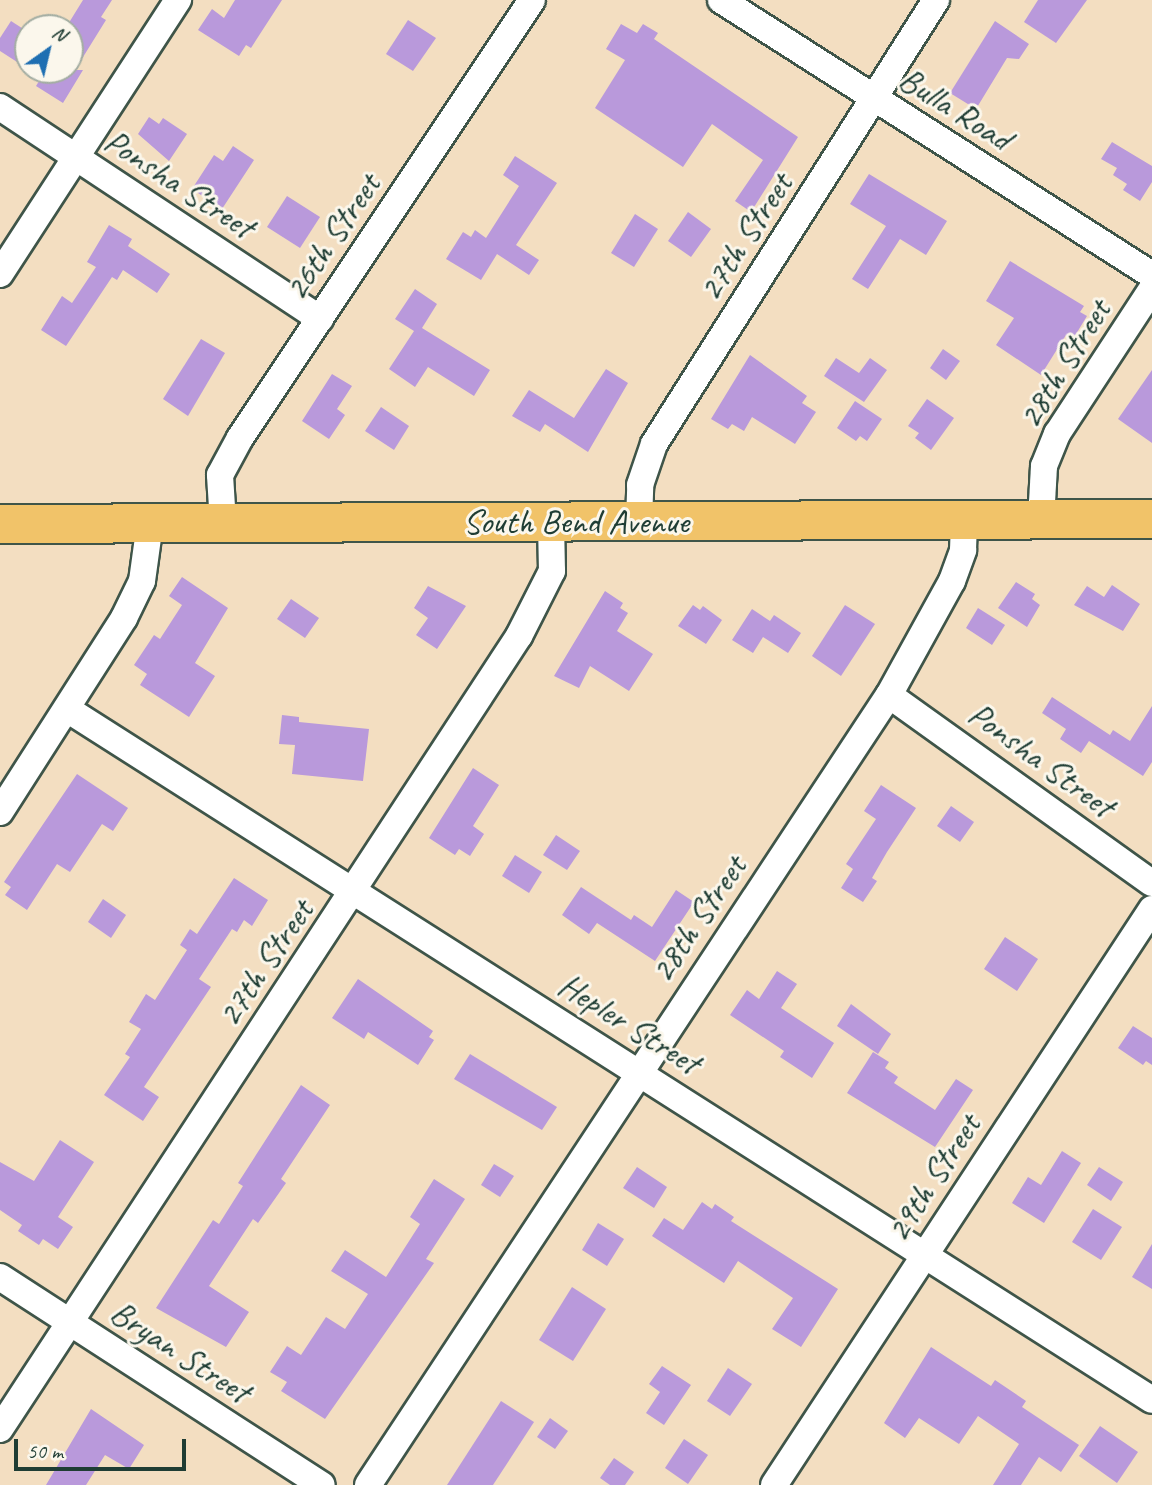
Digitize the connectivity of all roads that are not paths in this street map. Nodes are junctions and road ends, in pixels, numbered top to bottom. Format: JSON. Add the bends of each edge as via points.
{"nodes":[{"id":1,"x":178,"y":0,"type":"edge"},
{"id":2,"x":532,"y":0,"type":"edge"},
{"id":3,"x":721,"y":0,"type":"edge"},
{"id":4,"x":936,"y":0,"type":"edge"},
{"id":5,"x":876,"y":100,"type":"junction"},
{"id":6,"x":0,"y":107,"type":"edge"},
{"id":7,"x":76,"y":159,"type":"junction"},
{"id":8,"x":0,"y":274,"type":"edge"},
{"id":9,"x":1152,"y":275,"type":"edge"},
{"id":10,"x":1152,"y":289,"type":"edge"},
{"id":11,"x":320,"y":319,"type":"junction"},
{"id":12,"x":964,"y":520,"type":"junction"},
{"id":13,"x":1041,"y":520,"type":"junction"},
{"id":14,"x":1152,"y":520,"type":"edge"},
{"id":15,"x":551,"y":522,"type":"junction"},
{"id":16,"x":639,"y":522,"type":"junction"},
{"id":17,"x":150,"y":523,"type":"junction"},
{"id":18,"x":223,"y":523,"type":"junction"},
{"id":19,"x":0,"y":524,"type":"edge"},
{"id":20,"x":889,"y":695,"type":"junction"},
{"id":21,"x":67,"y":709,"type":"junction"},
{"id":22,"x":0,"y":812,"type":"edge"},
{"id":23,"x":1152,"y":883,"type":"edge"},
{"id":24,"x":355,"y":891,"type":"junction"},
{"id":25,"x":1152,"y":909,"type":"edge"},
{"id":26,"x":639,"y":1072,"type":"junction"},
{"id":27,"x":924,"y":1256,"type":"junction"},
{"id":28,"x":0,"y":1277,"type":"edge"},
{"id":29,"x":70,"y":1322,"type":"junction"},
{"id":30,"x":1152,"y":1400,"type":"edge"},
{"id":31,"x":0,"y":1429,"type":"edge"},
{"id":32,"x":322,"y":1485,"type":"edge"},
{"id":33,"x":368,"y":1485,"type":"edge"},
{"id":34,"x":774,"y":1485,"type":"edge"}],
"edges":[{"from":1,"to":7,"type":"street"},
{"from":2,"to":11,"type":"street","name":"26th Street"},
{"from":3,"to":5,"type":"street","name":"Bulla Road"},
{"from":4,"to":5,"type":"street","name":"27th Street"},
{"from":5,"to":9,"type":"street","name":"Bulla Road"},
{"from":5,"to":16,"type":"street","name":"27th Street","via":[[654,444],[640,485]]},
{"from":6,"to":7,"type":"street","name":"Ponsha Street"},
{"from":7,"to":8,"type":"street"},
{"from":7,"to":11,"type":"street","name":"Ponsha Street"},
{"from":10,"to":13,"type":"street","name":"28th Street","via":[[1057,434],[1044,466]]},
{"from":11,"to":18,"type":"street","name":"26th Street","via":[[220,475]]},
{"from":12,"to":13,"type":"main road","name":"South Bend Avenue"},
{"from":12,"to":16,"type":"main road","name":"South Bend Avenue"},
{"from":12,"to":20,"type":"street","name":"28th Street","via":[[963,550],[952,581]]},
{"from":13,"to":14,"type":"main road","name":"South Bend Avenue"},
{"from":15,"to":16,"type":"main road","name":"South Bend Avenue"},
{"from":15,"to":18,"type":"main road","name":"South Bend Avenue"},
{"from":15,"to":24,"type":"street","name":"27th Street","via":[[552,571],[543,596]]},
{"from":17,"to":18,"type":"main road","name":"South Bend Avenue"},
{"from":17,"to":19,"type":"main road","name":"South Bend Avenue"},
{"from":17,"to":21,"type":"street","via":[[142,581]]},
{"from":20,"to":23,"type":"street","name":"Ponsha Street"},
{"from":20,"to":26,"type":"street","name":"28th Street"},
{"from":21,"to":22,"type":"street"},
{"from":21,"to":24,"type":"street","name":"Hepler Street"},
{"from":24,"to":26,"type":"street","name":"Hepler Street"},
{"from":24,"to":29,"type":"street","name":"27th Street"},
{"from":25,"to":27,"type":"street","name":"29th Street"},
{"from":26,"to":27,"type":"street","name":"Hepler Street"},
{"from":26,"to":33,"type":"street","name":"28th Street"},
{"from":27,"to":30,"type":"street","name":"Hepler Street"},
{"from":27,"to":34,"type":"street","name":"29th Street"},
{"from":28,"to":29,"type":"street","name":"Bryan Street"},
{"from":29,"to":31,"type":"street","name":"27th Street"},
{"from":29,"to":32,"type":"street","name":"Bryan Street"}]}
